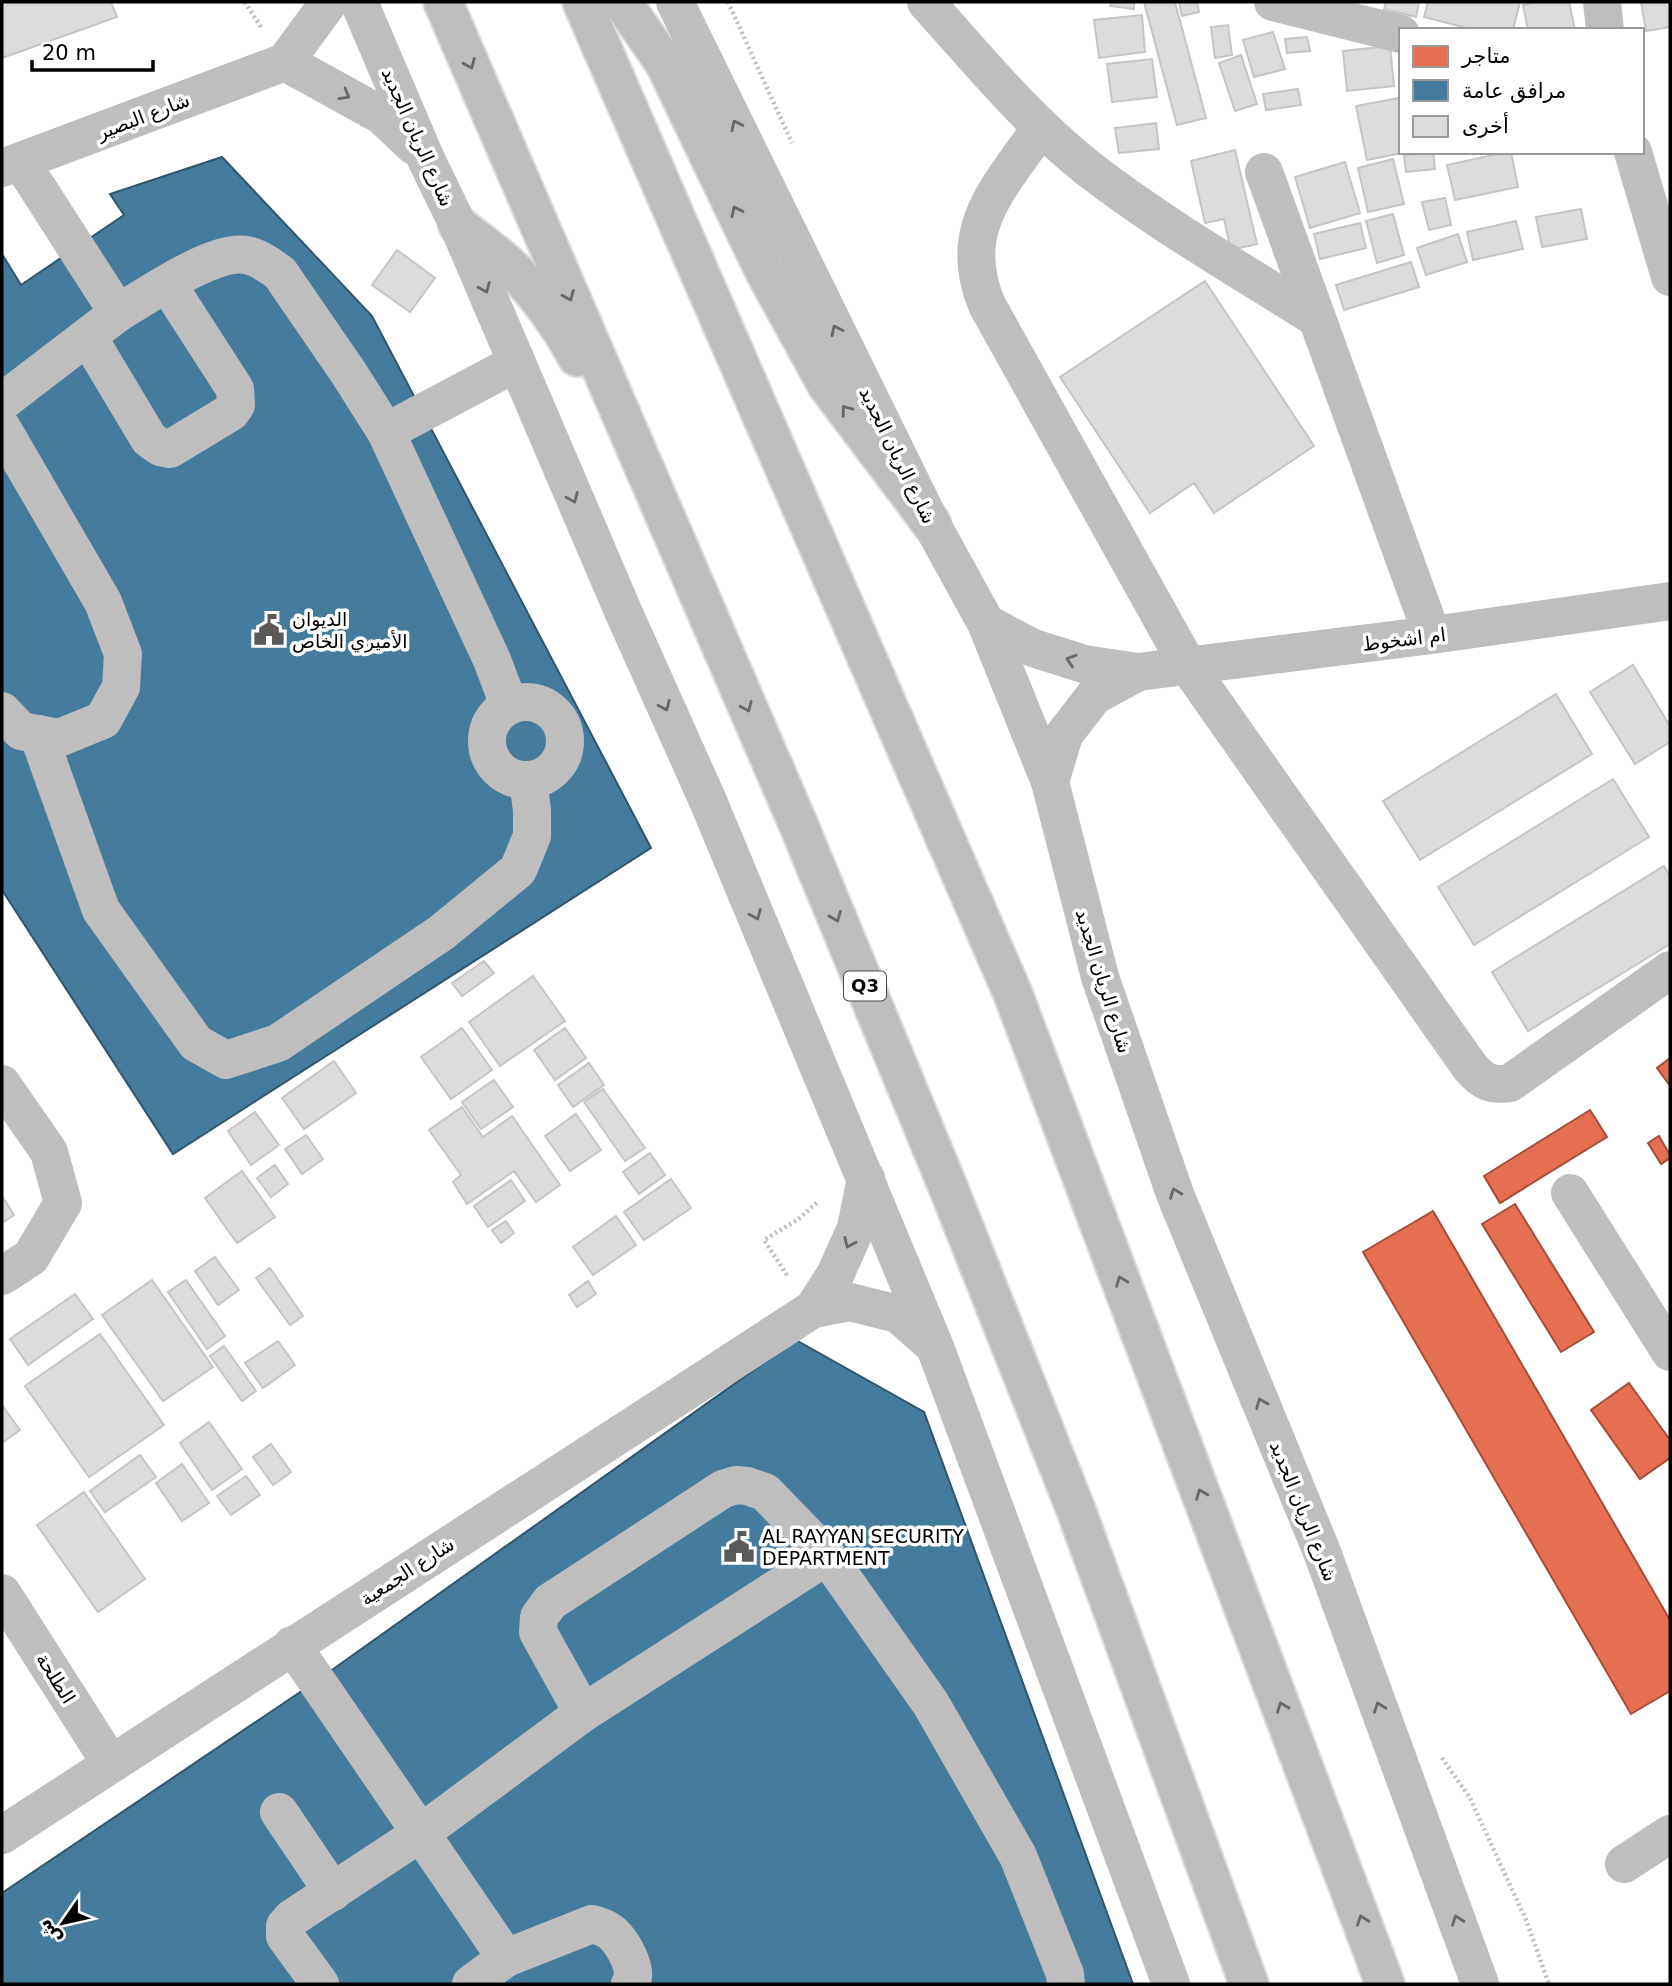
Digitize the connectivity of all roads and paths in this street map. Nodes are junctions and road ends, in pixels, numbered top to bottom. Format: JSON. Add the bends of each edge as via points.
{"nodes":[{"id":1,"x":329,"y":2,"type":"edge"},
{"id":2,"x":359,"y":2,"type":"edge"},
{"id":3,"x":443,"y":2,"type":"edge"},
{"id":4,"x":582,"y":2,"type":"edge"},
{"id":5,"x":622,"y":2,"type":"edge"},
{"id":6,"x":675,"y":2,"type":"edge"},
{"id":7,"x":926,"y":2,"type":"edge"},
{"id":8,"x":1273,"y":2,"type":"edge"},
{"id":9,"x":1602,"y":2,"type":"edge"},
{"id":10,"x":1605,"y":28,"type":"edge"},
{"id":11,"x":1399,"y":34,"type":"edge"},
{"id":12,"x":285,"y":62,"type":"junction"},
{"id":13,"x":1041,"y":127,"type":"junction"},
{"id":14,"x":1634,"y":154,"type":"edge"},
{"id":15,"x":425,"y":157,"type":"junction"},
{"id":16,"x":12,"y":165,"type":"edge"},
{"id":17,"x":1264,"y":172,"type":"dead end"},
{"id":18,"x":458,"y":225,"type":"junction"},
{"id":19,"x":1670,"y":277,"type":"edge"},
{"id":20,"x":168,"y":285,"type":"junction"},
{"id":21,"x":118,"y":313,"type":"junction"},
{"id":22,"x":1316,"y":318,"type":"junction"},
{"id":23,"x":88,"y":337,"type":"junction"},
{"id":24,"x":516,"y":363,"type":"junction"},
{"id":25,"x":2,"y":402,"type":"edge"},
{"id":26,"x":2,"y":428,"type":"edge"},
{"id":27,"x":386,"y":432,"type":"junction"},
{"id":28,"x":931,"y":523,"type":"junction"},
{"id":29,"x":1670,"y":601,"type":"edge"},
{"id":30,"x":986,"y":623,"type":"junction"},
{"id":31,"x":1433,"y":635,"type":"junction"},
{"id":32,"x":717,"y":640,"type":"junction"},
{"id":33,"x":1188,"y":666,"type":"junction"},
{"id":34,"x":1138,"y":672,"type":"junction"},
{"id":35,"x":509,"y":705,"type":"junction"},
{"id":36,"x":2,"y":711,"type":"edge"},
{"id":37,"x":38,"y":734,"type":"junction"},
{"id":38,"x":528,"y":780,"type":"junction"},
{"id":39,"x":1049,"y":782,"type":"junction"},
{"id":40,"x":1670,"y":970,"type":"edge"},
{"id":41,"x":2,"y":1084,"type":"edge"},
{"id":42,"x":866,"y":1178,"type":"junction"},
{"id":43,"x":1570,"y":1193,"type":"dead end"},
{"id":44,"x":2,"y":1276,"type":"edge"},
{"id":45,"x":813,"y":1309,"type":"junction"},
{"id":46,"x":935,"y":1347,"type":"junction"},
{"id":47,"x":1670,"y":1352,"type":"edge"},
{"id":48,"x":827,"y":1556,"type":"junction"},
{"id":49,"x":2,"y":1592,"type":"edge"},
{"id":50,"x":292,"y":1645,"type":"junction"},
{"id":51,"x":583,"y":1713,"type":"junction"},
{"id":52,"x":110,"y":1764,"type":"junction"},
{"id":53,"x":279,"y":1812,"type":"dead end"},
{"id":54,"x":421,"y":1833,"type":"junction"},
{"id":55,"x":1670,"y":1834,"type":"edge"},
{"id":56,"x":2,"y":1835,"type":"edge"},
{"id":57,"x":1623,"y":1864,"type":"dead end"},
{"id":58,"x":333,"y":1892,"type":"junction"},
{"id":59,"x":506,"y":1958,"type":"junction"},
{"id":60,"x":320,"y":1984,"type":"edge"},
{"id":61,"x":471,"y":1984,"type":"edge"},
{"id":62,"x":630,"y":1984,"type":"edge"},
{"id":63,"x":1066,"y":1984,"type":"edge"},
{"id":64,"x":1171,"y":1984,"type":"edge"},
{"id":65,"x":1249,"y":1984,"type":"edge"},
{"id":66,"x":1385,"y":1984,"type":"edge"},
{"id":67,"x":1480,"y":1984,"type":"edge"}],
"edges":[{"from":1,"to":12,"type":"street"},
{"from":2,"to":15,"type":"street","name":"شارع الريان الجديد"},
{"from":3,"to":32,"type":"highway","number":"Q3","one_way":true},
{"from":66,"to":4,"type":"highway","one_way":true,"via":[[1013,993]]},
{"from":28,"to":5,"type":"highway","one_way":true,"via":[[827,385],[765,272],[664,62]]},
{"from":28,"to":6,"type":"street","name":"شارع الريان الجديد","one_way":true},
{"from":7,"to":13,"type":"street"},
{"from":8,"to":11,"type":"street"},
{"from":9,"to":10,"type":"street"},
{"from":12,"to":15,"type":"street","one_way":true,"via":[[381,115]]},
{"from":12,"to":16,"type":"street","name":"شارع البصير"},
{"from":13,"to":22,"type":"street","via":[[1134,202]]},
{"from":13,"to":33,"type":"street","via":[[979,225],[975,266],[979,286]]},
{"from":14,"to":19,"type":"street"},
{"from":15,"to":18,"type":"street","name":"شارع الريان الجديد"},
{"from":16,"to":21,"type":"street"},
{"from":17,"to":22,"type":"street"},
{"from":18,"to":24,"type":"street","name":"شارع الريان الجديد","one_way":true},
{"from":18,"to":32,"type":"highway","via":[[507,264],[570,344]]},
{"from":20,"to":21,"type":"street"},
{"from":20,"to":23,"type":"street","via":[[235,389],[236,405],[231,412],[170,449],[160,447],[149,439]]},
{"from":20,"to":27,"type":"street","via":[[211,260],[245,254],[267,263],[280,273]]},
{"from":21,"to":23,"type":"street"},
{"from":22,"to":31,"type":"street"},
{"from":23,"to":25,"type":"street"},
{"from":24,"to":27,"type":"street"},
{"from":24,"to":42,"type":"street","name":"شارع الريان الجديد","one_way":true,"via":[[708,801]]},
{"from":26,"to":37,"type":"street","via":[[103,602],[124,654],[121,687],[103,720],[59,738]]},
{"from":27,"to":35,"type":"street"},
{"from":28,"to":30,"type":"street","name":"شارع الريان الجديد"},
{"from":29,"to":31,"type":"street","name":"ام اشخوط"},
{"from":34,"to":30,"type":"street","name":"ام اشخوط","one_way":true,"via":[[1084,664],[1034,648]]},
{"from":30,"to":39,"type":"street","name":"شارع الريان الجديد"},
{"from":31,"to":33,"type":"street","name":"ام اشخوط"},
{"from":32,"to":65,"type":"highway","number":"Q3","one_way":true,"via":[[804,839],[1025,1381]]},
{"from":33,"to":34,"type":"street","name":"ام اشخوط"},
{"from":33,"to":40,"type":"street","via":[[1479,1078],[1493,1086],[1510,1083]]},
{"from":34,"to":39,"type":"street","name":"ام اشخوط","via":[[1094,696],[1063,735]]},
{"from":35,"to":38,"type":"street","via":[[488,728],[486,743],[499,771]]},
{"from":35,"to":38,"type":"street","via":[[539,704],[552,712],[565,739],[555,768]]},
{"from":36,"to":37,"type":"street","via":[[21,731]]},
{"from":37,"to":38,"type":"street","via":[[101,910],[196,1043],[226,1060],[278,1043],[441,933],[518,870],[532,836]]},
{"from":67,"to":39,"type":"street","name":"شارع الريان الجديد","one_way":true,"via":[[1322,1552],[1175,1194],[1100,977]]},
{"from":41,"to":44,"type":"street","via":[[49,1152],[63,1203],[31,1257]]},
{"from":42,"to":45,"type":"street","name":"شارع الجمعية","one_way":true,"via":[[856,1228]]},
{"from":42,"to":46,"type":"street","name":"شارع الريان الجديد"},
{"from":43,"to":47,"type":"street"},
{"from":45,"to":46,"type":"street","name":"شارع الجمعية","via":[[850,1302],[898,1314]]},
{"from":45,"to":50,"type":"street","name":"شارع الجمعية"},
{"from":46,"to":64,"type":"street","name":"شارع الريان الجديد"},
{"from":48,"to":51,"type":"street"},
{"from":48,"to":51,"type":"street","via":[[765,1492],[736,1485],[723,1489],[550,1602],[539,1616],[538,1632]]},
{"from":48,"to":63,"type":"street","via":[[931,1704],[1018,1856]]},
{"from":49,"to":52,"type":"street","name":"الطلحة"},
{"from":50,"to":52,"type":"street","name":"شارع الجمعية"},
{"from":50,"to":54,"type":"street"},
{"from":51,"to":54,"type":"street"},
{"from":52,"to":56,"type":"street","name":"شارع الجمعية"},
{"from":53,"to":58,"type":"street"},
{"from":54,"to":58,"type":"street"},
{"from":54,"to":59,"type":"street"},
{"from":55,"to":57,"type":"street"},
{"from":58,"to":60,"type":"street","via":[[285,1926],[285,1936]]},
{"from":59,"to":61,"type":"street"},
{"from":59,"to":62,"type":"street","via":[[592,1924],[615,1935],[634,1969],[635,1979]]}]}
